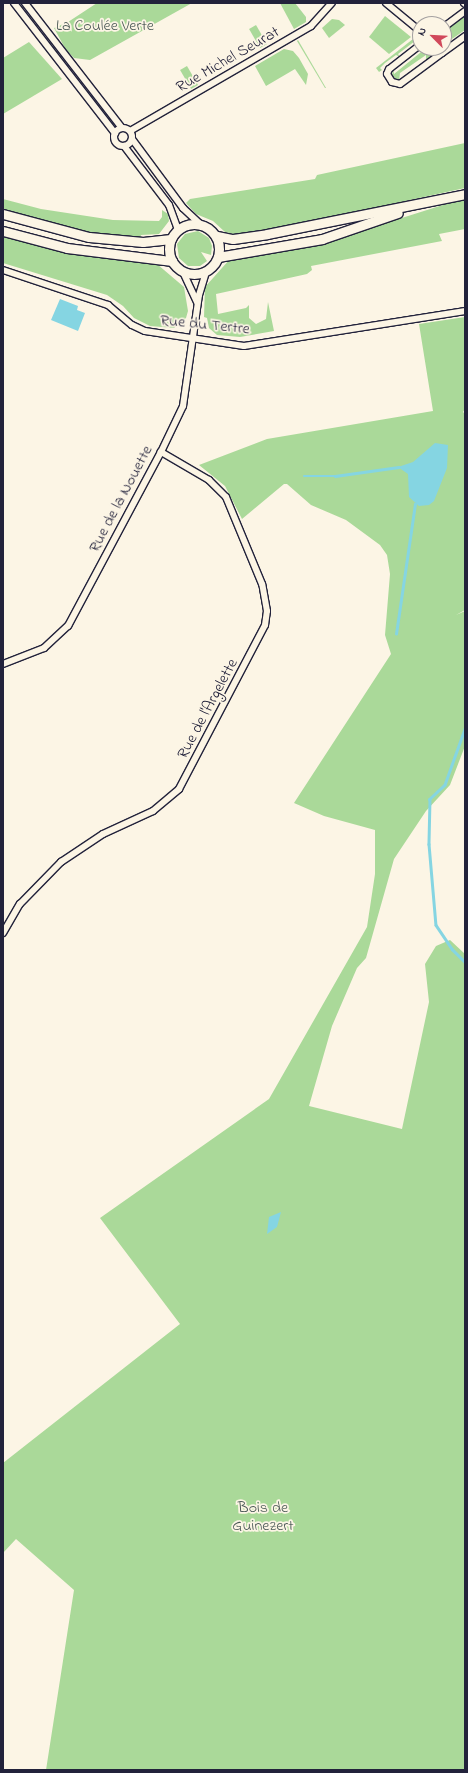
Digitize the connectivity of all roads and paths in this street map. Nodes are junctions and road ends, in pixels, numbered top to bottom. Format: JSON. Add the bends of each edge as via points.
{"nodes":[{"id":1,"x":14,"y":3,"type":"edge"},
{"id":2,"x":25,"y":3,"type":"edge"},
{"id":3,"x":332,"y":3,"type":"edge"},
{"id":4,"x":386,"y":3,"type":"edge"},
{"id":5,"x":465,"y":11,"type":"edge"},
{"id":6,"x":452,"y":21,"type":"edge"},
{"id":7,"x":412,"y":24,"type":"edge"},
{"id":8,"x":465,"y":36,"type":"edge"},
{"id":9,"x":452,"y":43,"type":"edge"},
{"id":10,"x":412,"y":50,"type":"edge"},
{"id":11,"x":433,"y":56,"type":"edge"},
{"id":12,"x":122,"y":128,"type":"junction"},
{"id":13,"x":130,"y":132,"type":"junction"},
{"id":14,"x":115,"y":133,"type":"junction"},
{"id":15,"x":132,"y":139,"type":"junction"},
{"id":16,"x":124,"y":146,"type":"junction"},
{"id":17,"x":465,"y":194,"type":"edge"},
{"id":18,"x":434,"y":201,"type":"junction"},
{"id":19,"x":3,"y":214,"type":"edge"},
{"id":20,"x":200,"y":224,"type":"junction"},
{"id":21,"x":178,"y":230,"type":"junction"},
{"id":22,"x":3,"y":231,"type":"edge"},
{"id":23,"x":216,"y":236,"type":"junction"},
{"id":24,"x":171,"y":239,"type":"junction"},
{"id":25,"x":218,"y":257,"type":"junction"},
{"id":26,"x":172,"y":261,"type":"junction"},
{"id":27,"x":3,"y":270,"type":"edge"},
{"id":28,"x":183,"y":272,"type":"junction"},
{"id":29,"x":206,"y":272,"type":"junction"},
{"id":30,"x":197,"y":304,"type":"junction"},
{"id":31,"x":465,"y":311,"type":"edge"},
{"id":32,"x":194,"y":339,"type":"junction"},
{"id":33,"x":161,"y":452,"type":"junction"},
{"id":34,"x":3,"y":664,"type":"edge"},
{"id":35,"x":3,"y":933,"type":"edge"}],
"edges":[{"from":1,"to":14,"type":"street"},
{"from":2,"to":12,"type":"street"},
{"from":3,"to":13,"type":"street","name":"Rue Michel Seurat","via":[[311,26]]},
{"from":4,"to":7,"type":"street"},
{"from":5,"to":6,"type":"street"},
{"from":8,"to":9,"type":"street"},
{"from":10,"to":11,"type":"street","via":[[389,68],[387,74],[392,82],[400,84]]},
{"from":12,"to":13,"type":"street"},
{"from":12,"to":14,"type":"street"},
{"from":13,"to":15,"type":"street"},
{"from":14,"to":16,"type":"street","via":[[116,142]]},
{"from":15,"to":16,"type":"street"},
{"from":15,"to":20,"type":"street","via":[[182,208]]},
{"from":16,"to":21,"type":"street","via":[[169,205]]},
{"from":17,"to":18,"type":"main road"},
{"from":18,"to":23,"type":"main road","via":[[267,234],[233,239]]},
{"from":18,"to":25,"type":"main road","via":[[322,238]]},
{"from":19,"to":24,"type":"main road","via":[[89,237],[143,242]]},
{"from":20,"to":21,"type":"main road","via":[[188,224]]},
{"from":20,"to":23,"type":"main road","via":[[209,228]]},
{"from":21,"to":24,"type":"main road"},
{"from":22,"to":26,"type":"main road","via":[[67,248]]},
{"from":23,"to":25,"type":"main road","via":[[220,247]]},
{"from":24,"to":26,"type":"main road","via":[[169,250]]},
{"from":25,"to":29,"type":"main road"},
{"from":26,"to":28,"type":"main road"},
{"from":27,"to":32,"type":"street","name":"Rue du Tertre","via":[[108,304],[132,325],[145,331]]},
{"from":28,"to":29,"type":"main road"},
{"from":28,"to":30,"type":"street","name":"Rue de la Nouette"},
{"from":29,"to":30,"type":"street","name":"Rue de la Nouette"},
{"from":30,"to":32,"type":"street","name":"Rue de la Nouette"},
{"from":31,"to":32,"type":"street","name":"Rue du Tertre","via":[[244,346]]},
{"from":32,"to":33,"type":"street","name":"Rue de la Nouette","via":[[183,406]]},
{"from":33,"to":34,"type":"street","name":"Rue de la Nouette","via":[[68,626],[44,648]]},
{"from":33,"to":35,"type":"street","name":"Rue de l'Argelette","via":[[210,480],[226,497],[262,584],[267,611],[265,625],[179,789],[153,811],[103,834],[61,862],[20,904]]}]}
